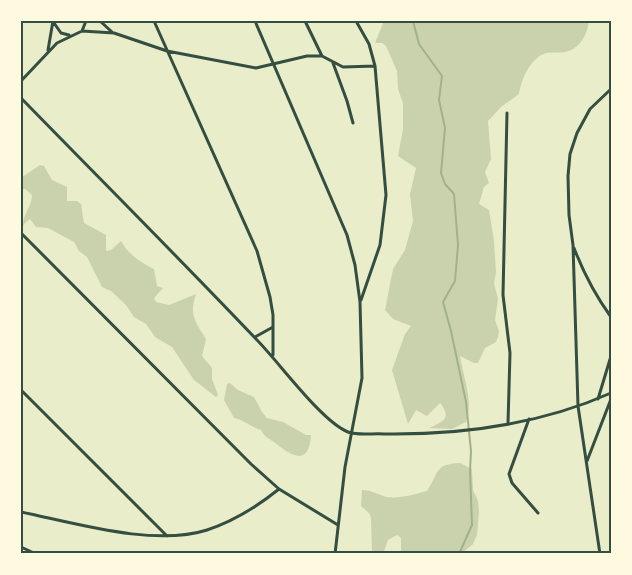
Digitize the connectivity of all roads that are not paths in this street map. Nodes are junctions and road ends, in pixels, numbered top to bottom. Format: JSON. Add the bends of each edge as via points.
{"nodes":[{"id":1,"x":53,"y":21,"type":"edge"},
{"id":2,"x":86,"y":21,"type":"edge"},
{"id":3,"x":100,"y":21,"type":"edge"},
{"id":4,"x":154,"y":21,"type":"edge"},
{"id":5,"x":255,"y":21,"type":"edge"},
{"id":6,"x":305,"y":21,"type":"edge"},
{"id":7,"x":356,"y":21,"type":"edge"},
{"id":8,"x":82,"y":31,"type":"junction"},
{"id":9,"x":114,"y":33,"type":"junction"},
{"id":10,"x":70,"y":36,"type":"junction"},
{"id":11,"x":167,"y":51,"type":"junction"},
{"id":12,"x":47,"y":52,"type":"junction"},
{"id":13,"x":322,"y":56,"type":"junction"},
{"id":14,"x":333,"y":63,"type":"junction"},
{"id":15,"x":274,"y":65,"type":"junction"},
{"id":16,"x":375,"y":66,"type":"junction"},
{"id":17,"x":21,"y":81,"type":"edge"},
{"id":18,"x":611,"y":88,"type":"edge"},
{"id":19,"x":21,"y":98,"type":"edge"},
{"id":20,"x":507,"y":113,"type":"dead end"},
{"id":21,"x":353,"y":123,"type":"dead end"},
{"id":22,"x":21,"y":233,"type":"edge"},
{"id":23,"x":573,"y":245,"type":"junction"},
{"id":24,"x":360,"y":302,"type":"junction"},
{"id":25,"x":611,"y":317,"type":"edge"},
{"id":26,"x":273,"y":327,"type":"junction"},
{"id":27,"x":255,"y":337,"type":"junction"},
{"id":28,"x":611,"y":356,"type":"edge"},
{"id":29,"x":273,"y":357,"type":"junction"},
{"id":30,"x":21,"y":390,"type":"edge"},
{"id":31,"x":611,"y":393,"type":"edge"},
{"id":32,"x":598,"y":399,"type":"junction"},
{"id":33,"x":611,"y":399,"type":"edge"},
{"id":34,"x":578,"y":406,"type":"junction"},
{"id":35,"x":529,"y":419,"type":"junction"},
{"id":36,"x":508,"y":423,"type":"junction"},
{"id":37,"x":351,"y":433,"type":"junction"},
{"id":38,"x":586,"y":463,"type":"junction"},
{"id":39,"x":279,"y":489,"type":"junction"},
{"id":40,"x":21,"y":512,"type":"edge"},
{"id":41,"x":538,"y":513,"type":"dead end"},
{"id":42,"x":339,"y":526,"type":"junction"},
{"id":43,"x":166,"y":536,"type":"junction"},
{"id":44,"x":21,"y":547,"type":"edge"},
{"id":45,"x":36,"y":554,"type":"edge"},
{"id":46,"x":335,"y":554,"type":"edge"},
{"id":47,"x":600,"y":554,"type":"edge"}],
"edges":[{"from":1,"to":10,"type":"street","via":[[61,33]]},
{"from":1,"to":12,"type":"street"},
{"from":2,"to":8,"type":"street"},
{"from":3,"to":9,"type":"street"},
{"from":4,"to":11,"type":"street"},
{"from":5,"to":15,"type":"street"},
{"from":6,"to":13,"type":"street"},
{"from":7,"to":16,"type":"street","via":[[369,44]]},
{"from":8,"to":9,"type":"street"},
{"from":8,"to":10,"type":"street"},
{"from":9,"to":11,"type":"street"},
{"from":10,"to":12,"type":"street"},
{"from":11,"to":15,"type":"street","via":[[255,68]]},
{"from":11,"to":26,"type":"street","via":[[257,251],[270,297]]},
{"from":12,"to":17,"type":"street"},
{"from":13,"to":14,"type":"street"},
{"from":13,"to":15,"type":"street"},
{"from":14,"to":16,"type":"street","via":[[351,68]]},
{"from":14,"to":21,"type":"street"},
{"from":15,"to":24,"type":"street","via":[[347,235]]},
{"from":16,"to":24,"type":"street","via":[[386,210],[380,245]]},
{"from":18,"to":23,"type":"street","via":[[590,109],[570,154],[569,215]]},
{"from":19,"to":27,"type":"street"},
{"from":20,"to":36,"type":"street","via":[[503,295],[510,353]]},
{"from":22,"to":39,"type":"street"},
{"from":23,"to":25,"type":"street","via":[[584,274]]},
{"from":23,"to":34,"type":"street"},
{"from":24,"to":37,"type":"street","via":[[362,378]]},
{"from":26,"to":27,"type":"street"},
{"from":26,"to":29,"type":"street"},
{"from":27,"to":29,"type":"street"},
{"from":28,"to":32,"type":"street"},
{"from":29,"to":37,"type":"street","via":[[324,414]]},
{"from":30,"to":43,"type":"street"},
{"from":31,"to":32,"type":"street"},
{"from":32,"to":34,"type":"street"},
{"from":33,"to":38,"type":"street"},
{"from":34,"to":35,"type":"street"},
{"from":34,"to":38,"type":"street"},
{"from":35,"to":36,"type":"street"},
{"from":35,"to":41,"type":"street","via":[[509,474]]},
{"from":36,"to":37,"type":"street","via":[[401,434]]},
{"from":37,"to":42,"type":"street"},
{"from":38,"to":47,"type":"street"},
{"from":39,"to":42,"type":"street"},
{"from":39,"to":43,"type":"street","via":[[256,507],[208,530]]},
{"from":40,"to":43,"type":"street","via":[[119,532]]},
{"from":42,"to":46,"type":"street"},
{"from":44,"to":45,"type":"street"}]}
